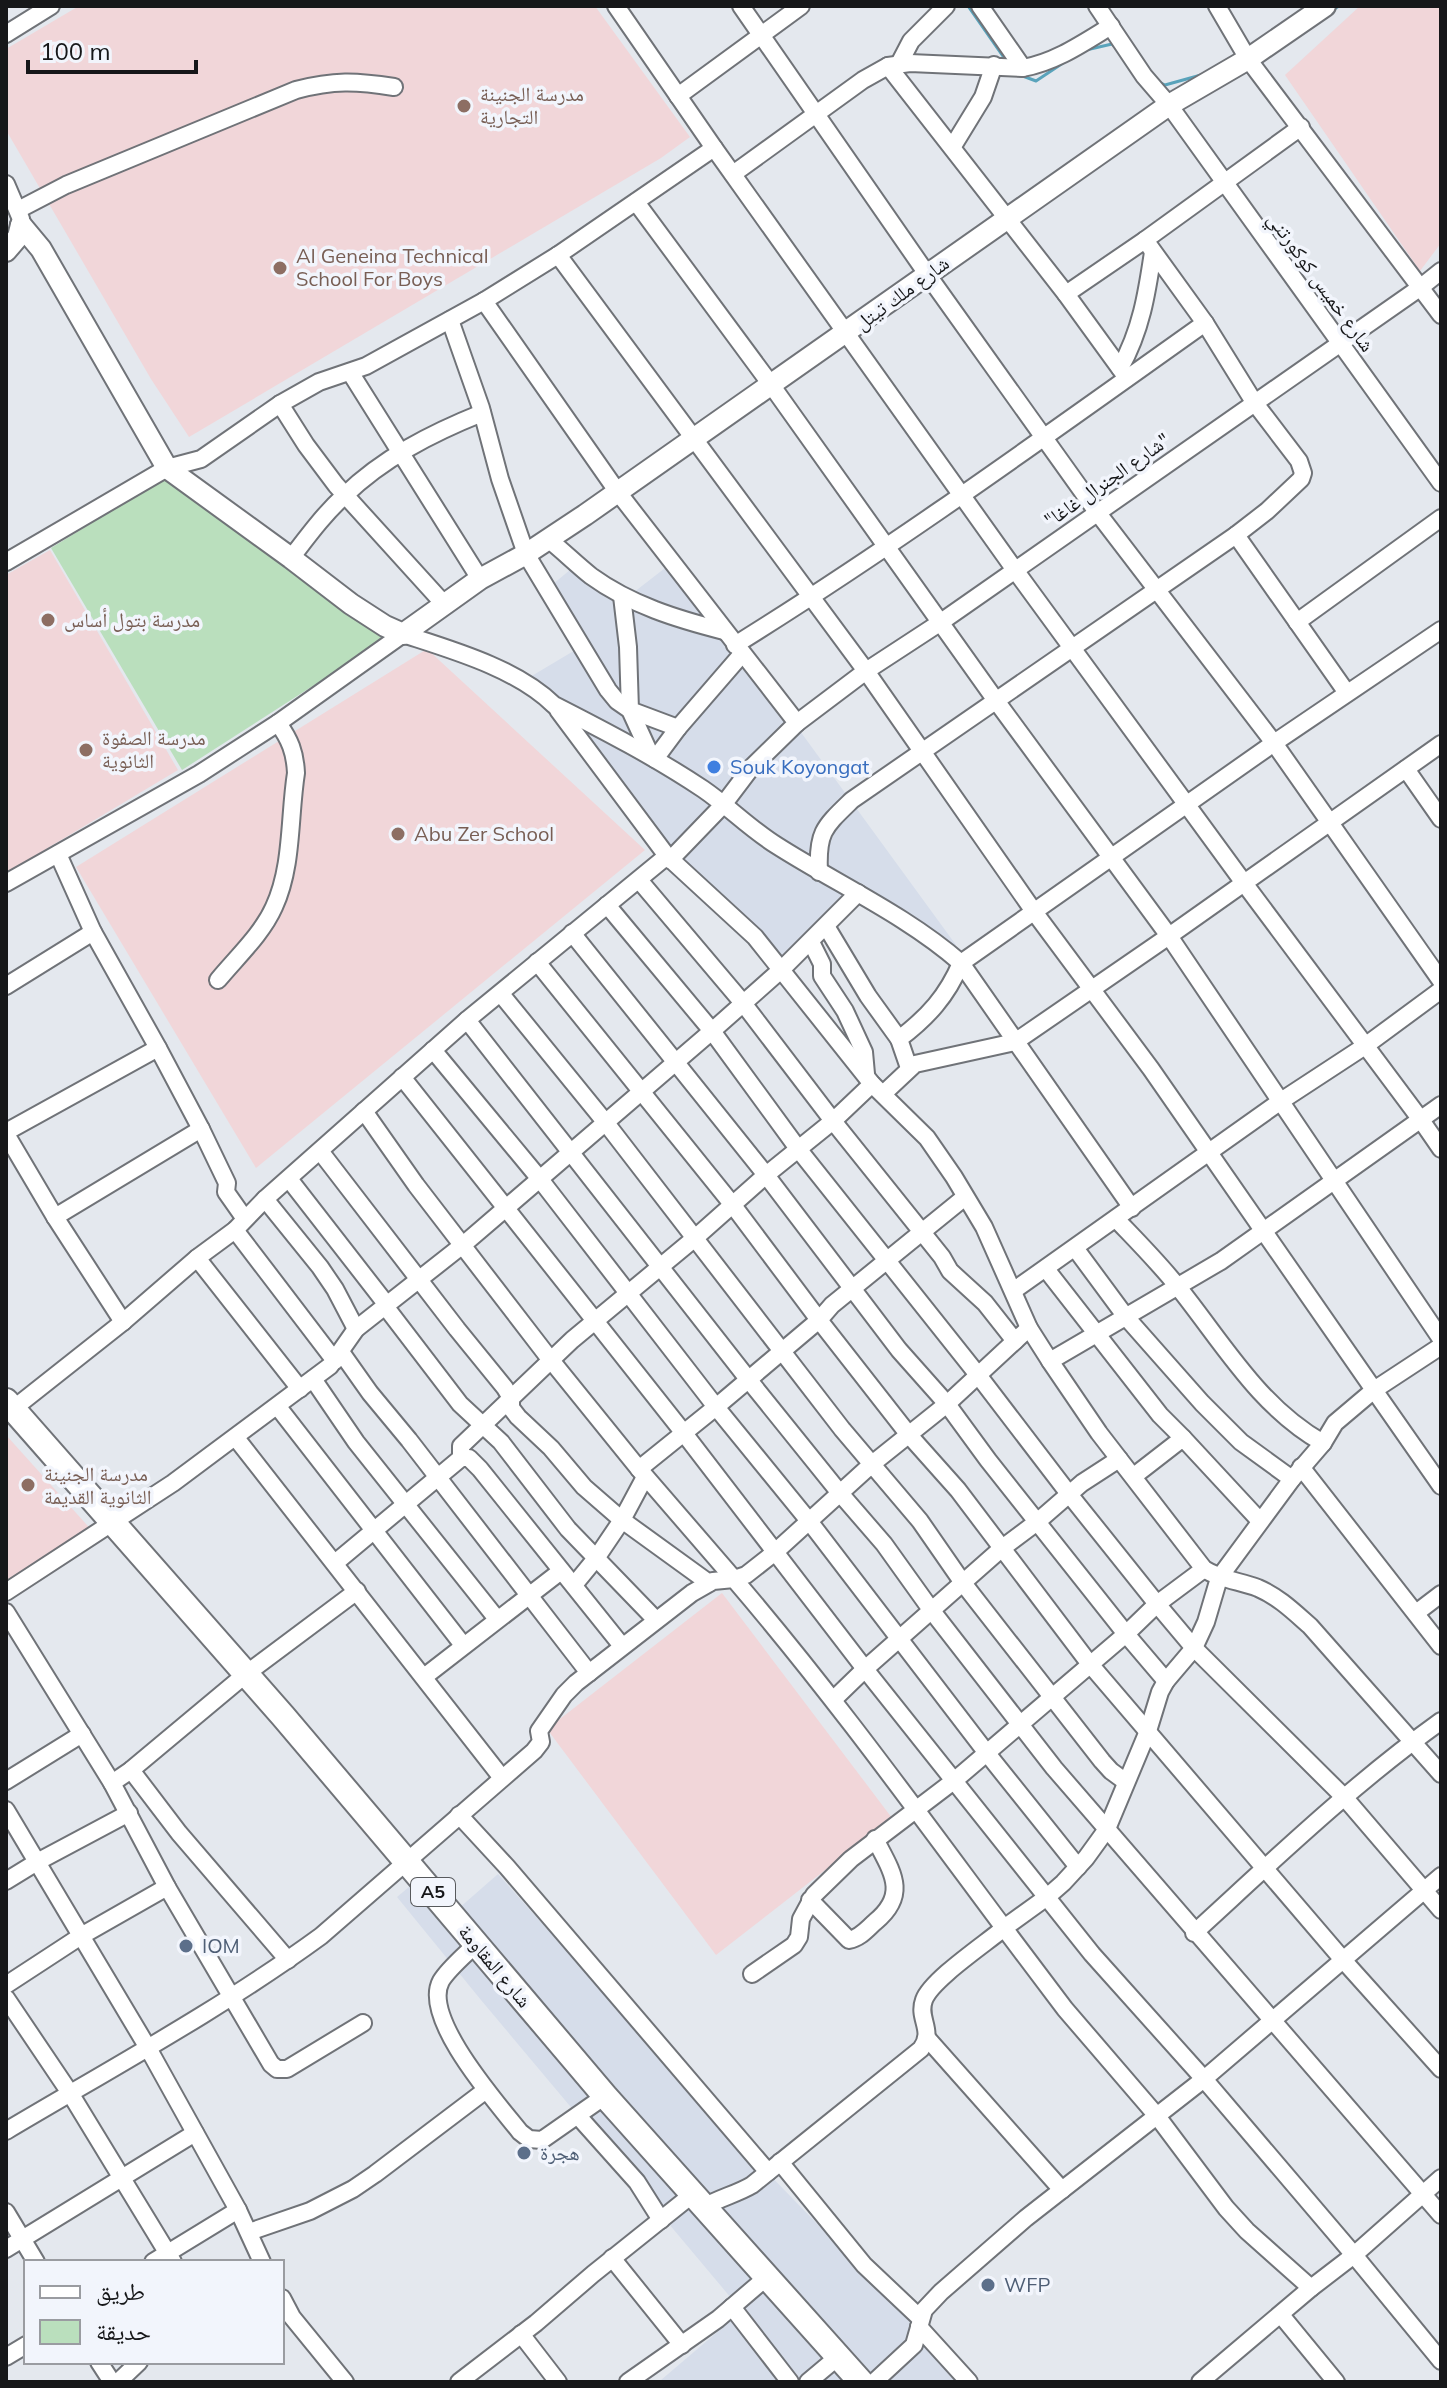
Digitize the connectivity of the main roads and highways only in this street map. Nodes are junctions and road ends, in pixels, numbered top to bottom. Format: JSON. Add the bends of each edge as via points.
{"nodes":[{"id":1,"x":1325,"y":6,"type":"edge"},
{"id":2,"x":6,"y":251,"type":"edge"},
{"id":3,"x":9,"y":1405,"type":"edge"},
{"id":4,"x":861,"y":2382,"type":"edge"}],
"edges":[{"from":1,"to":2,"type":"main road","name":"شارع ملك تيتل","via":[[1169,105],[772,386],[403,634],[351,604],[167,468],[20,217],[18,237]]},
{"from":3,"to":4,"type":"highway","name":"شارع المقاومة","number":"A5","via":[[605,2096]]}]}
